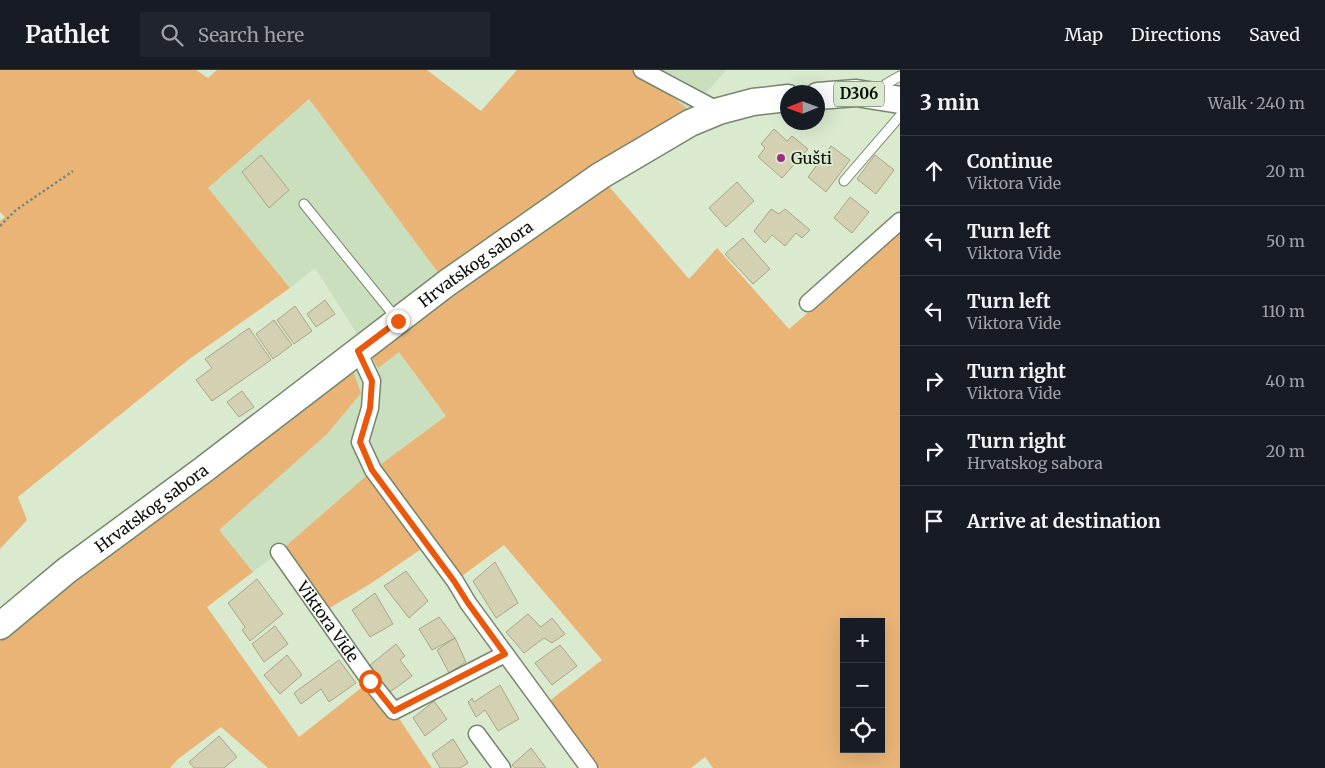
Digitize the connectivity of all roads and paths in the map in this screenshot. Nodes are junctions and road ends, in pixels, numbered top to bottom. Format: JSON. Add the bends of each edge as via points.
{"nodes":[{"id":1,"x":642,"y":70,"type":"edge"},
{"id":2,"x":900,"y":76,"type":"edge"},
{"id":3,"x":825,"y":95,"type":"edge"},
{"id":4,"x":889,"y":98,"type":"edge"},
{"id":5,"x":780,"y":99,"type":"edge"},
{"id":6,"x":719,"y":111,"type":"junction"},
{"id":7,"x":900,"y":116,"type":"edge"},
{"id":8,"x":73,"y":171,"type":"dead end"},
{"id":9,"x":844,"y":181,"type":"dead end"},
{"id":10,"x":304,"y":204,"type":"dead end"},
{"id":11,"x":900,"y":221,"type":"edge"},
{"id":12,"x":0,"y":226,"type":"edge"},
{"id":13,"x":808,"y":303,"type":"dead end"},
{"id":14,"x":398,"y":321,"type":"junction"},
{"id":15,"x":358,"y":351,"type":"junction"},
{"id":16,"x":279,"y":552,"type":"dead end"},
{"id":17,"x":0,"y":626,"type":"edge"},
{"id":18,"x":505,"y":654,"type":"junction"},
{"id":19,"x":477,"y":734,"type":"dead end"},
{"id":20,"x":502,"y":768,"type":"edge"},
{"id":21,"x":589,"y":768,"type":"edge"}],
"edges":[{"from":1,"to":6,"type":"street"},
{"from":2,"to":4,"type":"lane","via":[[886,84]]},
{"from":3,"to":4,"type":"main road","number":"D306","via":[[856,93]]},
{"from":5,"to":6,"type":"main road","name":"Hrvatskog sabora"},
{"from":6,"to":14,"type":"main road","name":"Hrvatskog sabora","via":[[690,123],[600,176],[446,283]]},
{"from":7,"to":9,"type":"lane"},
{"from":8,"to":12,"type":"path","via":[[16,210]]},
{"from":10,"to":14,"type":"lane"},
{"from":11,"to":13,"type":"street"},
{"from":14,"to":15,"type":"main road","name":"Hrvatskog sabora"},
{"from":15,"to":17,"type":"main road","name":"Hrvatskog sabora","via":[[66,570]]},
{"from":15,"to":18,"type":"street","via":[[372,381],[370,408],[360,442],[372,470]]},
{"from":16,"to":18,"type":"street","name":"Viktora Vide","via":[[394,711]]},
{"from":18,"to":21,"type":"street"},
{"from":19,"to":20,"type":"street"}]}
